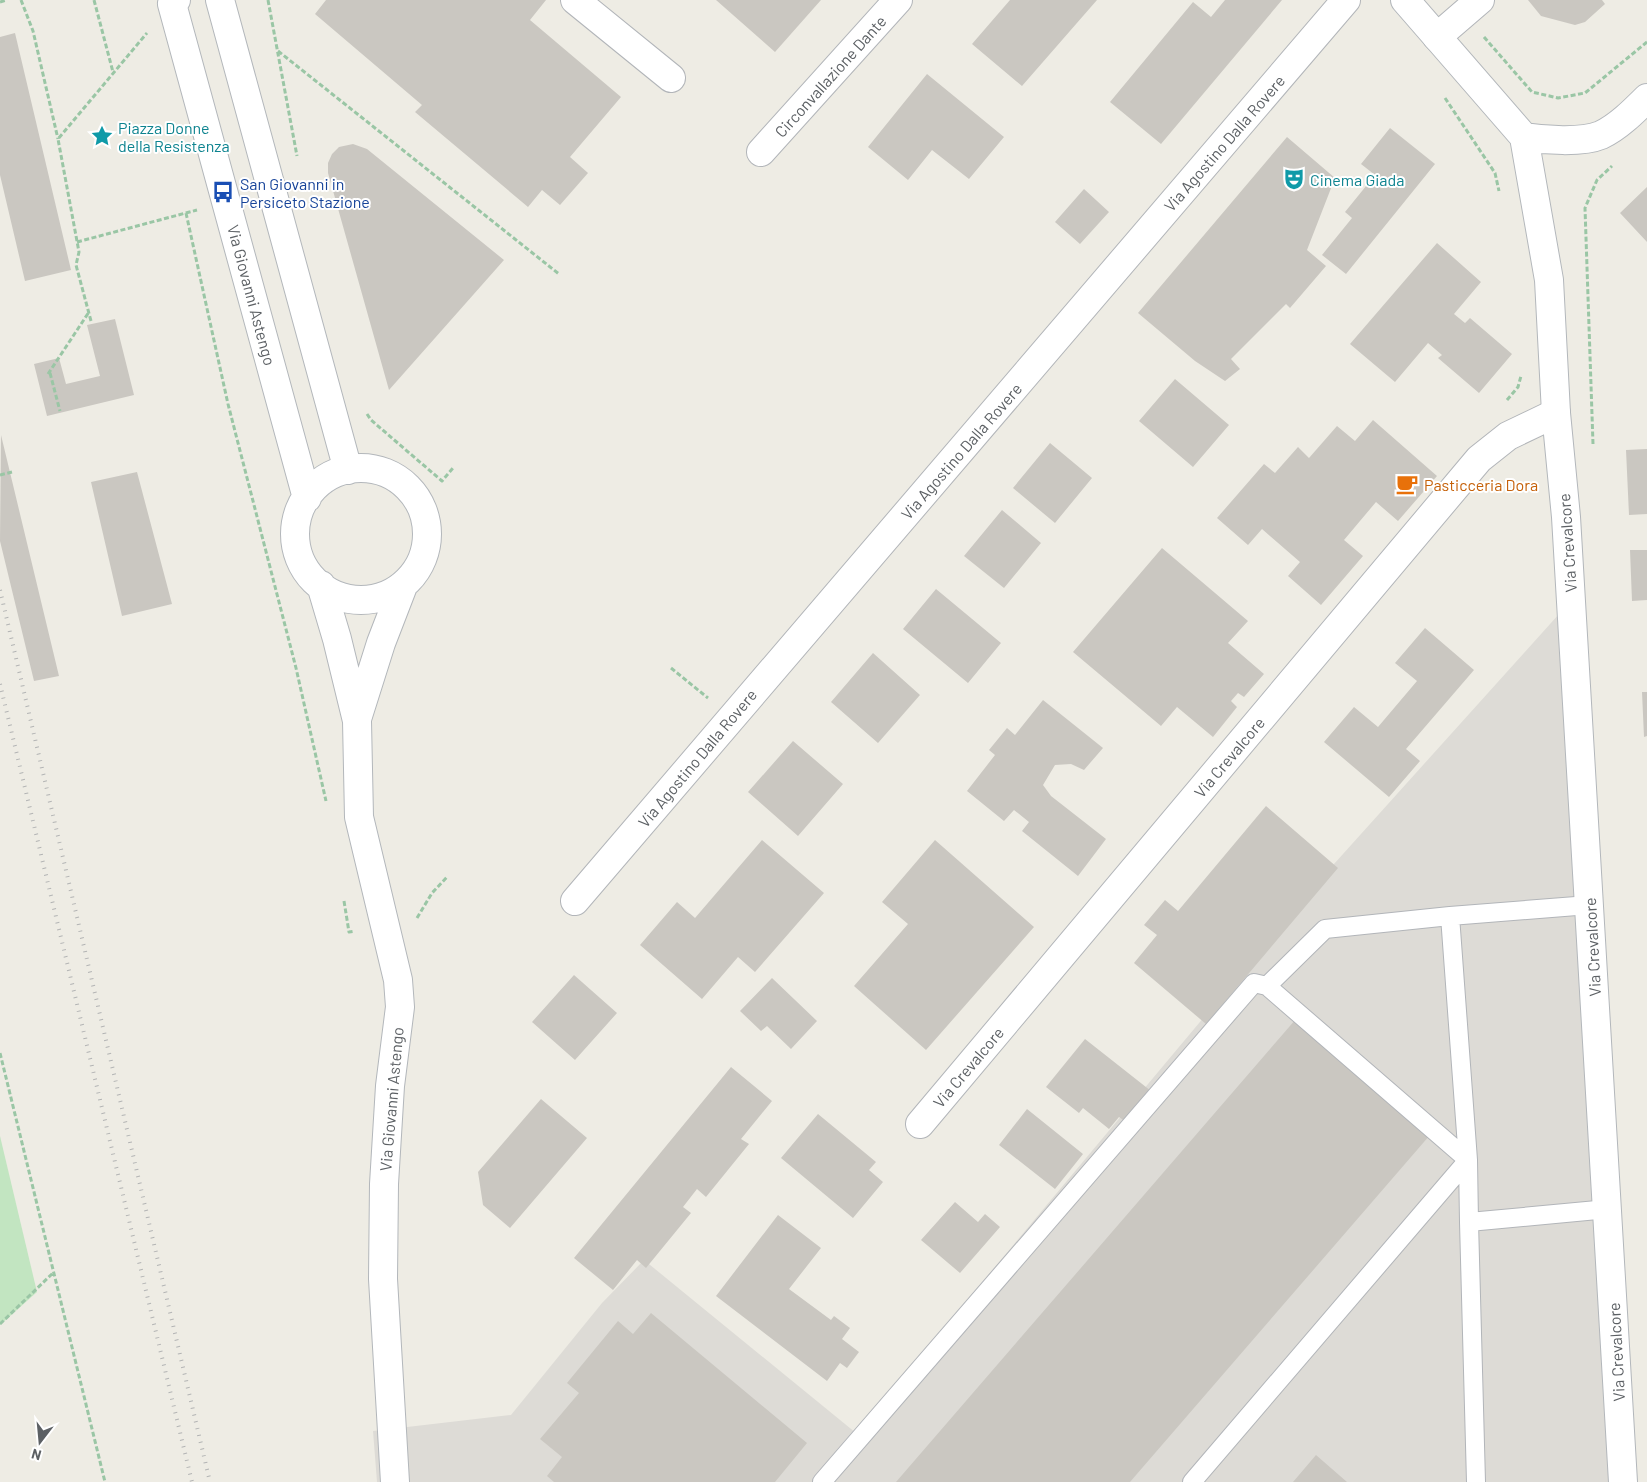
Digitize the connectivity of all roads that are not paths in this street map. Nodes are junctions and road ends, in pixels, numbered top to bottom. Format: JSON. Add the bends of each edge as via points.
{"nodes":[{"id":1,"x":220,"y":0,"type":"edge"},
{"id":2,"x":575,"y":0,"type":"edge"},
{"id":3,"x":898,"y":0,"type":"edge"},
{"id":4,"x":1346,"y":0,"type":"edge"},
{"id":5,"x":1405,"y":0,"type":"edge"},
{"id":6,"x":174,"y":2,"type":"edge"},
{"id":7,"x":1472,"y":7,"type":"edge"},
{"id":8,"x":1438,"y":37,"type":"junction"},
{"id":9,"x":671,"y":78,"type":"dead end"},
{"id":10,"x":1647,"y":98,"type":"edge"},
{"id":11,"x":1524,"y":137,"type":"junction"},
{"id":12,"x":761,"y":152,"type":"dead end"},
{"id":13,"x":1556,"y":413,"type":"junction"},
{"id":14,"x":348,"y":470,"type":"junction"},
{"id":15,"x":307,"y":498,"type":"junction"},
{"id":16,"x":321,"y":585,"type":"junction"},
{"id":17,"x":403,"y":586,"type":"junction"},
{"id":18,"x":357,"y":721,"type":"junction"},
{"id":19,"x":575,"y":902,"type":"dead end"},
{"id":20,"x":1589,"y":905,"type":"junction"},
{"id":21,"x":1450,"y":916,"type":"junction"},
{"id":22,"x":1267,"y":986,"type":"junction"},
{"id":23,"x":920,"y":1124,"type":"dead end"},
{"id":24,"x":1468,"y":1160,"type":"junction"},
{"id":25,"x":1608,"y":1209,"type":"junction"},
{"id":26,"x":1469,"y":1222,"type":"junction"},
{"id":27,"x":395,"y":1482,"type":"edge"},
{"id":28,"x":822,"y":1482,"type":"edge"},
{"id":29,"x":1192,"y":1482,"type":"edge"},
{"id":30,"x":1476,"y":1482,"type":"edge"},
{"id":31,"x":1624,"y":1482,"type":"edge"}],
"edges":[{"from":1,"to":14,"type":"street"},
{"from":2,"to":9,"type":"street"},
{"from":3,"to":12,"type":"street","name":"Circonvallazione Dante"},
{"from":4,"to":19,"type":"street","name":"Via Agostino Dalla Rovere"},
{"from":5,"to":8,"type":"street"},
{"from":6,"to":15,"type":"street","name":"Via Giovanni Astengo"},
{"from":7,"to":8,"type":"street"},
{"from":8,"to":11,"type":"street"},
{"from":10,"to":11,"type":"street","via":[[1601,135],[1554,141]]},
{"from":11,"to":13,"type":"street","name":"Via Crevalcore","via":[[1549,280]]},
{"from":13,"to":20,"type":"street","name":"Via Crevalcore","via":[[1566,517]]},
{"from":13,"to":23,"type":"street","name":"Via Crevalcore","via":[[1508,436],[1480,458]]},
{"from":14,"to":15,"type":"street","name":"Via Giovanni Astengo","via":[[339,471],[315,486]]},
{"from":14,"to":17,"type":"street","name":"Via Giovanni Astengo","via":[[362,467],[384,471],[413,491],[426,515],[428,541],[422,563]]},
{"from":15,"to":16,"type":"street","name":"Via Giovanni Astengo","via":[[298,515],[295,536],[300,560],[313,580]]},
{"from":16,"to":17,"type":"street","name":"Via Giovanni Astengo","via":[[328,592],[354,600],[378,598]]},
{"from":16,"to":18,"type":"street","name":"Via Giovanni Astengo"},
{"from":17,"to":18,"type":"street","name":"Via Giovanni Astengo"},
{"from":18,"to":27,"type":"street","name":"Via Giovanni Astengo","via":[[358,817],[386,924],[398,980],[400,1007],[390,1086],[383,1279]]},
{"from":20,"to":21,"type":"lane"},
{"from":20,"to":25,"type":"street","name":"Via Crevalcore"},
{"from":21,"to":22,"type":"lane","via":[[1325,929]]},
{"from":21,"to":24,"type":"lane"},
{"from":22,"to":24,"type":"lane"},
{"from":22,"to":28,"type":"lane","via":[[1254,982]]},
{"from":24,"to":26,"type":"lane"},
{"from":24,"to":29,"type":"lane"},
{"from":25,"to":26,"type":"lane"},
{"from":25,"to":31,"type":"street","name":"Via Crevalcore"},
{"from":26,"to":30,"type":"lane"}]}
